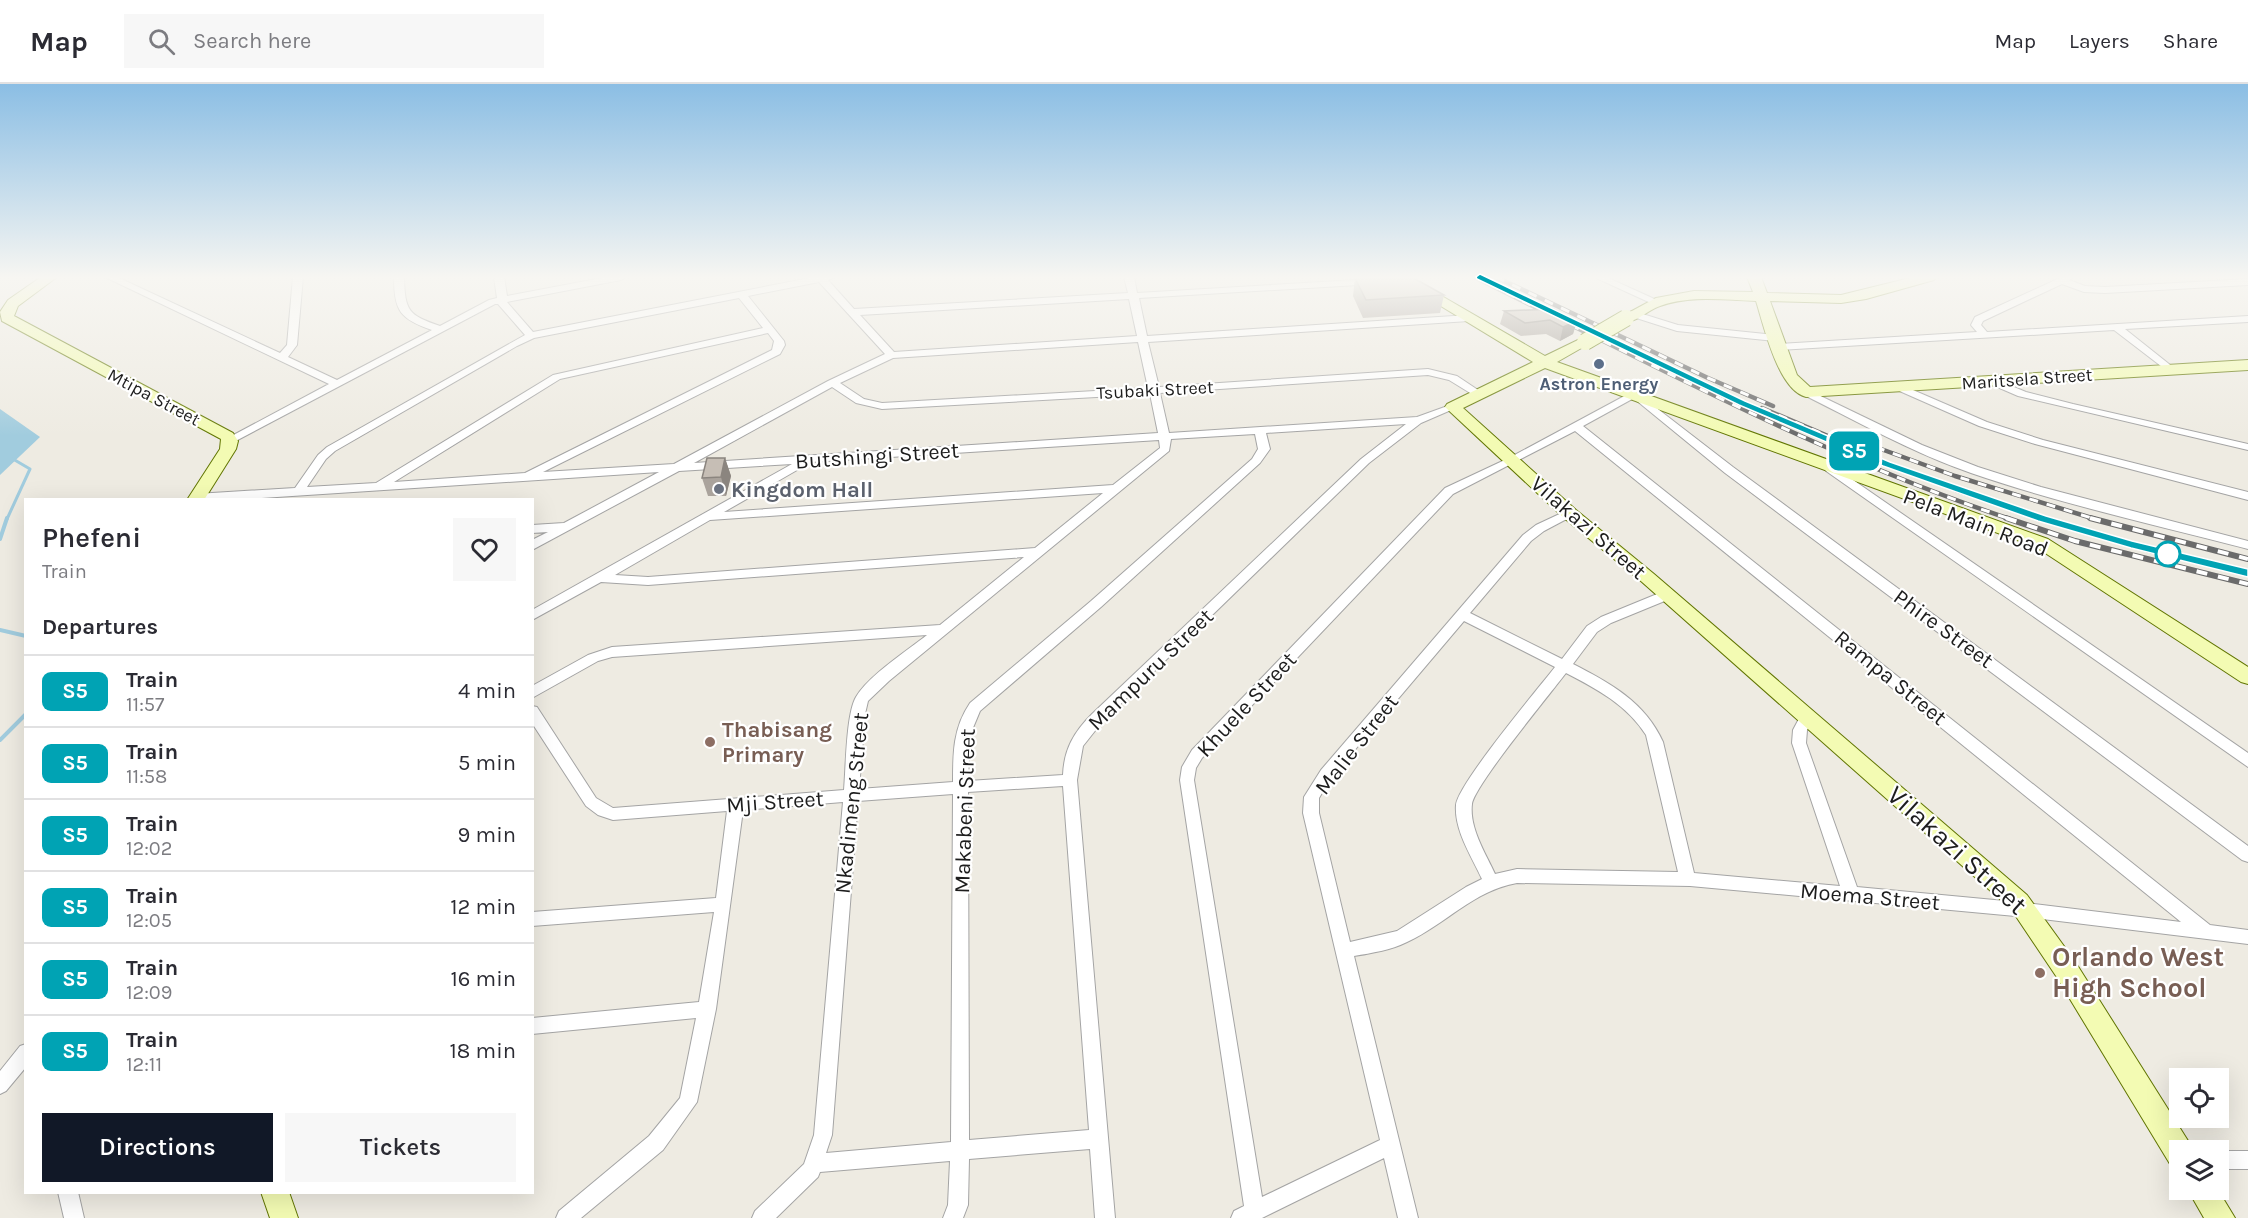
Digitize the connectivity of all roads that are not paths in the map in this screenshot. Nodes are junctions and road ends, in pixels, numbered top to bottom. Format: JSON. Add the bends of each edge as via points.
{"nodes":[{"id":1,"x":30,"y":330,"type":"edge"},
{"id":2,"x":224,"y":330,"type":"edge"},
{"id":3,"x":293,"y":330,"type":"edge"},
{"id":4,"x":438,"y":330,"type":"edge"},
{"id":5,"x":526,"y":330,"type":"edge"},
{"id":6,"x":562,"y":330,"type":"edge"},
{"id":7,"x":769,"y":330,"type":"joint"},
{"id":8,"x":868,"y":330,"type":"edge"},
{"id":9,"x":1140,"y":330,"type":"edge"},
{"id":10,"x":1292,"y":330,"type":"edge"},
{"id":11,"x":1489,"y":330,"type":"edge"},
{"id":12,"x":1606,"y":330,"type":"edge"},
{"id":13,"x":1690,"y":330,"type":"edge"},
{"id":14,"x":1771,"y":330,"type":"edge"},
{"id":15,"x":1980,"y":330,"type":"edge"},
{"id":16,"x":2068,"y":330,"type":"edge"},
{"id":17,"x":2120,"y":330,"type":"edge"},
{"id":18,"x":1985,"y":335,"type":"junction"},
{"id":19,"x":531,"y":336,"type":"junction"},
{"id":20,"x":1142,"y":340,"type":"junction"},
{"id":21,"x":1777,"y":343,"type":"junction"},
{"id":22,"x":891,"y":355,"type":"junction"},
{"id":23,"x":282,"y":357,"type":"junction"},
{"id":24,"x":1546,"y":363,"type":"junction"},
{"id":25,"x":2248,"y":365,"type":"edge"},
{"id":26,"x":2170,"y":370,"type":"junction"},
{"id":27,"x":1992,"y":381,"type":"junction"},
{"id":28,"x":832,"y":383,"type":"junction"},
{"id":29,"x":338,"y":384,"type":"junction"},
{"id":30,"x":1899,"y":387,"type":"junction"},
{"id":31,"x":1154,"y":389,"type":"junction"},
{"id":32,"x":1806,"y":392,"type":"junction"},
{"id":33,"x":1479,"y":394,"type":"junction"},
{"id":34,"x":1635,"y":398,"type":"junction"},
{"id":35,"x":1453,"y":407,"type":"junction"},
{"id":36,"x":1419,"y":420,"type":"junction"},
{"id":37,"x":1575,"y":425,"type":"junction"},
{"id":38,"x":1260,"y":429,"type":"junction"},
{"id":39,"x":1164,"y":436,"type":"junction"},
{"id":40,"x":231,"y":441,"type":"junction"},
{"id":41,"x":2248,"y":447,"type":"edge"},
{"id":42,"x":810,"y":459,"type":"junction"},
{"id":43,"x":1513,"y":460,"type":"junction"},
{"id":44,"x":676,"y":468,"type":"junction"},
{"id":45,"x":1830,"y":468,"type":"junction"},
{"id":46,"x":524,"y":476,"type":"junction"},
{"id":47,"x":379,"y":486,"type":"junction"},
{"id":48,"x":1114,"y":489,"type":"junction"},
{"id":49,"x":299,"y":491,"type":"junction"},
{"id":50,"x":2248,"y":496,"type":"edge"},
{"id":51,"x":196,"y":498,"type":"edge"},
{"id":52,"x":208,"y":498,"type":"edge"},
{"id":53,"x":1570,"y":514,"type":"junction"},
{"id":54,"x":711,"y":517,"type":"junction"},
{"id":55,"x":568,"y":527,"type":"junction"},
{"id":56,"x":534,"y":529,"type":"edge"},
{"id":57,"x":534,"y":545,"type":"edge"},
{"id":58,"x":2248,"y":545,"type":"edge"},
{"id":59,"x":1036,"y":552,"type":"junction"},
{"id":60,"x":600,"y":578,"type":"junction"},
{"id":61,"x":1667,"y":595,"type":"junction"},
{"id":62,"x":534,"y":615,"type":"edge"},
{"id":63,"x":1463,"y":615,"type":"junction"},
{"id":64,"x":944,"y":629,"type":"junction"},
{"id":65,"x":1566,"y":666,"type":"junction"},
{"id":66,"x":2248,"y":677,"type":"edge"},
{"id":67,"x":534,"y":692,"type":"edge"},
{"id":68,"x":534,"y":714,"type":"edge"},
{"id":69,"x":1808,"y":717,"type":"junction"},
{"id":70,"x":2248,"y":761,"type":"edge"},
{"id":71,"x":1070,"y":780,"type":"junction"},
{"id":72,"x":961,"y":787,"type":"junction"},
{"id":73,"x":851,"y":796,"type":"junction"},
{"id":74,"x":736,"y":804,"type":"junction"},
{"id":75,"x":2248,"y":855,"type":"edge"},
{"id":76,"x":1688,"y":879,"type":"junction"},
{"id":77,"x":1490,"y":880,"type":"junction"},
{"id":78,"x":1851,"y":894,"type":"junction"},
{"id":79,"x":723,"y":904,"type":"junction"},
{"id":80,"x":2026,"y":910,"type":"junction"},
{"id":81,"x":534,"y":919,"type":"edge"},
{"id":82,"x":2206,"y":931,"type":"junction"},
{"id":83,"x":2248,"y":937,"type":"edge"},
{"id":84,"x":1344,"y":950,"type":"junction"},
{"id":85,"x":707,"y":1009,"type":"junction"},
{"id":86,"x":534,"y":1026,"type":"edge"},
{"id":87,"x":24,"y":1055,"type":"edge"},
{"id":88,"x":0,"y":1085,"type":"edge"},
{"id":89,"x":1098,"y":1139,"type":"junction"},
{"id":90,"x":2171,"y":1140,"type":"edge"},
{"id":91,"x":1390,"y":1145,"type":"junction"},
{"id":92,"x":960,"y":1152,"type":"junction"},
{"id":93,"x":2248,"y":1160,"type":"edge"},
{"id":94,"x":2229,"y":1161,"type":"edge"},
{"id":95,"x":815,"y":1164,"type":"junction"},
{"id":96,"x":69,"y":1194,"type":"edge"},
{"id":97,"x":276,"y":1194,"type":"edge"},
{"id":98,"x":2209,"y":1200,"type":"edge"},
{"id":99,"x":1248,"y":1215,"type":"edge"},
{"id":100,"x":74,"y":1218,"type":"edge"},
{"id":101,"x":284,"y":1218,"type":"edge"},
{"id":102,"x":566,"y":1218,"type":"edge"},
{"id":103,"x":762,"y":1218,"type":"edge"},
{"id":104,"x":953,"y":1218,"type":"edge"},
{"id":105,"x":1105,"y":1218,"type":"edge"},
{"id":106,"x":1408,"y":1218,"type":"edge"},
{"id":107,"x":2221,"y":1218,"type":"edge"}],
"edges":[{"from":1,"to":40,"type":"street","name":"Mtipa Street","via":[[221,432]]},
{"from":2,"to":23,"type":"street"},
{"from":3,"to":23,"type":"street","via":[[292,345]]},
{"from":4,"to":29,"type":"street"},
{"from":5,"to":19,"type":"street"},
{"from":6,"to":19,"type":"street"},
{"from":7,"to":46,"type":"street","via":[[780,345],[771,355]]},
{"from":7,"to":47,"type":"street","via":[[557,377]]},
{"from":8,"to":22,"type":"street"},
{"from":9,"to":20,"type":"street"},
{"from":10,"to":20,"type":"street"},
{"from":11,"to":24,"type":"street","name":"Pela Main Road"},
{"from":12,"to":24,"type":"street","name":"Butshingi Street","bridge":true},
{"from":13,"to":21,"type":"street"},
{"from":14,"to":21,"type":"street"},
{"from":15,"to":18,"type":"street"},
{"from":16,"to":18,"type":"street"},
{"from":17,"to":26,"type":"street"},
{"from":18,"to":21,"type":"street"},
{"from":19,"to":49,"type":"street","via":[[331,449]]},
{"from":20,"to":22,"type":"street"},
{"from":20,"to":31,"type":"street"},
{"from":21,"to":32,"type":"street","via":[[1790,377]]},
{"from":22,"to":28,"type":"street"},
{"from":23,"to":29,"type":"street"},
{"from":24,"to":33,"type":"street","name":"Butshingi Street"},
{"from":24,"to":34,"type":"street","name":"Pela Main Road"},
{"from":25,"to":26,"type":"street","name":"Maritsela Street"},
{"from":26,"to":27,"type":"street","name":"Maritsela Street"},
{"from":27,"to":30,"type":"street","name":"Maritsela Street"},
{"from":27,"to":41,"type":"street","via":[[2062,404]]},
{"from":28,"to":31,"type":"street","name":"Tsubaki Street","via":[[860,401],[882,406]]},
{"from":28,"to":44,"type":"street"},
{"from":29,"to":40,"type":"street"},
{"from":30,"to":32,"type":"street","name":"Maritsela Street"},
{"from":30,"to":50,"type":"street","via":[[1983,424],[2039,442]]},
{"from":31,"to":33,"type":"street","name":"Tsubaki Street","via":[[1428,372],[1453,378]]},
{"from":31,"to":39,"type":"street"},
{"from":32,"to":58,"type":"street","via":[[1974,471]]},
{"from":33,"to":35,"type":"street","name":"Butshingi Street"},
{"from":34,"to":37,"type":"street","name":"Khuele Street"},
{"from":34,"to":45,"type":"street","name":"Pela Main Road"},
{"from":34,"to":75,"type":"street","name":"Phire Street"},
{"from":35,"to":36,"type":"street","name":"Butshingi Street"},
{"from":35,"to":43,"type":"street","name":"Vilakazi Street"},
{"from":36,"to":38,"type":"street","name":"Butshingi Street"},
{"from":36,"to":71,"type":"street","name":"Mampuru Street","via":[[1365,461],[1097,718],[1076,741]]},
{"from":37,"to":43,"type":"street","name":"Khuele Street"},
{"from":37,"to":82,"type":"street","name":"Rampa Street"},
{"from":38,"to":39,"type":"street","name":"Butshingi Street"},
{"from":38,"to":72,"type":"street","name":"Makabeni Street","via":[[1264,449],[1256,462],[968,716],[962,740]]},
{"from":39,"to":42,"type":"street","name":"Butshingi Street"},
{"from":39,"to":48,"type":"street","name":"Nkadimeng Street","via":[[1165,449]]},
{"from":40,"to":51,"type":"street"},
{"from":42,"to":44,"type":"street","name":"Butshingi Street"},
{"from":42,"to":54,"type":"street"},
{"from":43,"to":53,"type":"street","name":"Vilakazi Street"},
{"from":43,"to":99,"type":"street","name":"Khuele Street","via":[[1449,491],[1197,754],[1189,767],[1187,780]]},
{"from":44,"to":46,"type":"street","name":"Butshingi Street"},
{"from":44,"to":55,"type":"street"},
{"from":45,"to":66,"type":"street","name":"Pela Main Road","via":[[2042,543]]},
{"from":45,"to":70,"type":"street"},
{"from":46,"to":47,"type":"street","name":"Butshingi Street"},
{"from":47,"to":49,"type":"street","name":"Butshingi Street"},
{"from":48,"to":54,"type":"street"},
{"from":48,"to":59,"type":"street","name":"Nkadimeng Street"},
{"from":49,"to":52,"type":"street","name":"Butshingi Street"},
{"from":53,"to":61,"type":"street","name":"Vilakazi Street"},
{"from":53,"to":63,"type":"street","name":"Malie Street","via":[[1527,538]]},
{"from":54,"to":60,"type":"street"},
{"from":55,"to":56,"type":"street"},
{"from":55,"to":57,"type":"street"},
{"from":59,"to":60,"type":"street","via":[[648,581]]},
{"from":59,"to":64,"type":"street","name":"Nkadimeng Street"},
{"from":60,"to":62,"type":"street"},
{"from":61,"to":65,"type":"street","via":[[1599,623]]},
{"from":61,"to":69,"type":"street","name":"Vilakazi Street"},
{"from":63,"to":65,"type":"street"},
{"from":63,"to":84,"type":"street","name":"Malie Street","via":[[1326,774],[1312,797],[1311,813]]},
{"from":64,"to":67,"type":"street","via":[[612,652],[593,658]]},
{"from":64,"to":73,"type":"street","name":"Nkadimeng Street","via":[[862,699]]},
{"from":65,"to":76,"type":"street","via":[[1616,694],[1653,735]]},
{"from":65,"to":77,"type":"street","via":[[1482,773],[1464,804],[1467,827]]},
{"from":68,"to":74,"type":"street","name":"Mji Street","via":[[591,802],[603,811],[624,814]]},
{"from":69,"to":78,"type":"street","via":[[1800,730],[1799,743]]},
{"from":69,"to":80,"type":"street","name":"Vilakazi Street"},
{"from":71,"to":72,"type":"street","name":"Mji Street"},
{"from":71,"to":89,"type":"street","name":"Mampuru Street"},
{"from":72,"to":73,"type":"street","name":"Mji Street"},
{"from":72,"to":92,"type":"street","name":"Makabeni Street"},
{"from":73,"to":74,"type":"street","name":"Mji Street"},
{"from":73,"to":95,"type":"street","name":"Nkadimeng Street","via":[[823,1136]]},
{"from":74,"to":79,"type":"street"},
{"from":76,"to":77,"type":"street","name":"Moema Street","via":[[1517,876]]},
{"from":76,"to":78,"type":"street","name":"Moema Street"},
{"from":77,"to":84,"type":"street","name":"Moema Street","via":[[1404,935]]},
{"from":78,"to":80,"type":"street","name":"Moema Street"},
{"from":79,"to":81,"type":"street"},
{"from":79,"to":85,"type":"street"},
{"from":80,"to":82,"type":"street","name":"Moema Street"},
{"from":80,"to":90,"type":"street","name":"Vilakazi Street"},
{"from":82,"to":83,"type":"street","name":"Moema Street"},
{"from":84,"to":91,"type":"street","name":"Malie Street"},
{"from":85,"to":86,"type":"street"},
{"from":85,"to":102,"type":"street","via":[[693,1087],[683,1110],[656,1143]]},
{"from":87,"to":88,"type":"street"},
{"from":89,"to":92,"type":"street"},
{"from":89,"to":105,"type":"street","name":"Mampuru Street"},
{"from":91,"to":99,"type":"street"},
{"from":91,"to":106,"type":"street","name":"Malie Street"},
{"from":92,"to":95,"type":"street"},
{"from":92,"to":104,"type":"street","name":"Makabeni Street","via":[[958,1205]]},
{"from":93,"to":94,"type":"street"},
{"from":95,"to":103,"type":"street","name":"Nkadimeng Street"},
{"from":96,"to":100,"type":"street"},
{"from":97,"to":101,"type":"street"},
{"from":98,"to":107,"type":"street"}]}
